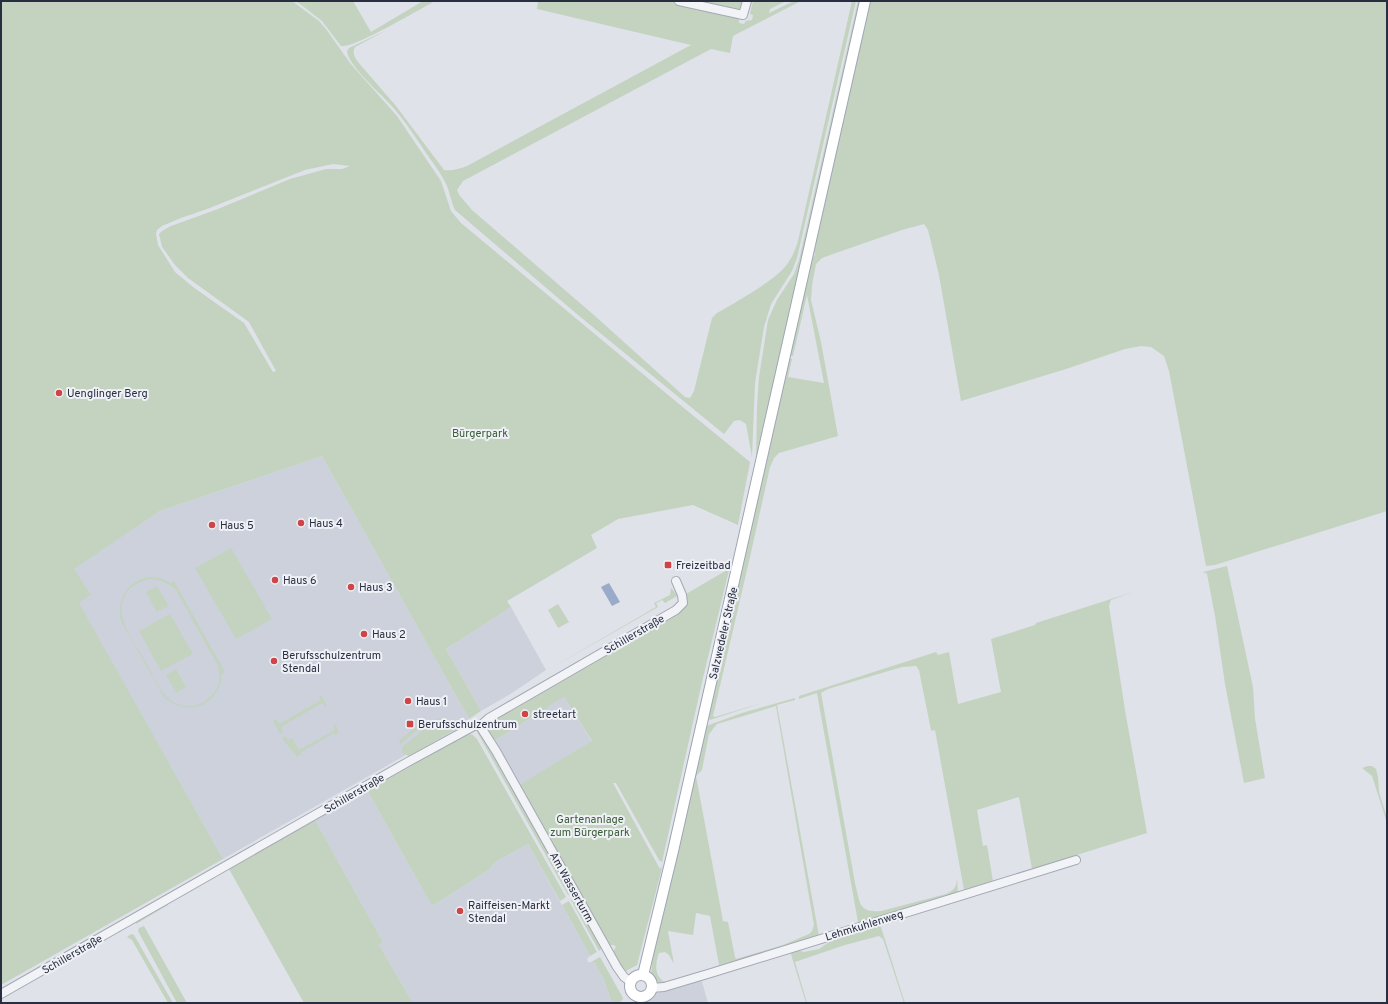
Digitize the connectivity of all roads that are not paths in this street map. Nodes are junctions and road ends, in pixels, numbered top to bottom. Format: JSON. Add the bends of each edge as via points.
{"nodes":[{"id":1,"x":679,"y":1,"type":"edge"},
{"id":2,"x":747,"y":1,"type":"edge"},
{"id":3,"x":865,"y":1,"type":"edge"},
{"id":4,"x":676,"y":581,"type":"dead end"},
{"id":5,"x":480,"y":726,"type":"junction"},
{"id":6,"x":1076,"y":860,"type":"dead end"},
{"id":7,"x":643,"y":975,"type":"junction"},
{"id":8,"x":631,"y":982,"type":"junction"},
{"id":9,"x":652,"y":988,"type":"junction"},
{"id":10,"x":1,"y":994,"type":"edge"},
{"id":11,"x":638,"y":1000,"type":"edge"}],
"edges":[{"from":1,"to":2,"type":"street","via":[[743,15]]},
{"from":3,"to":7,"type":"main road","name":"Salzwedeler Straße","via":[[674,851]]},
{"from":4,"to":5,"type":"street","name":"Schillerstraße","via":[[683,600],[676,610],[488,718]]},
{"from":5,"to":8,"type":"street","name":"Am Wasserturm","via":[[616,967]]},
{"from":5,"to":10,"type":"street","name":"Schillerstraße","via":[[475,725],[406,763]]},
{"from":6,"to":9,"type":"street","name":"Lehmkuhlenweg","via":[[711,973]]},
{"from":7,"to":8,"type":"main road","via":[[636,976]]},
{"from":7,"to":9,"type":"main road","via":[[650,980]]},
{"from":8,"to":11,"type":"main road","via":[[631,990]]},
{"from":9,"to":11,"type":"main road"}]}
